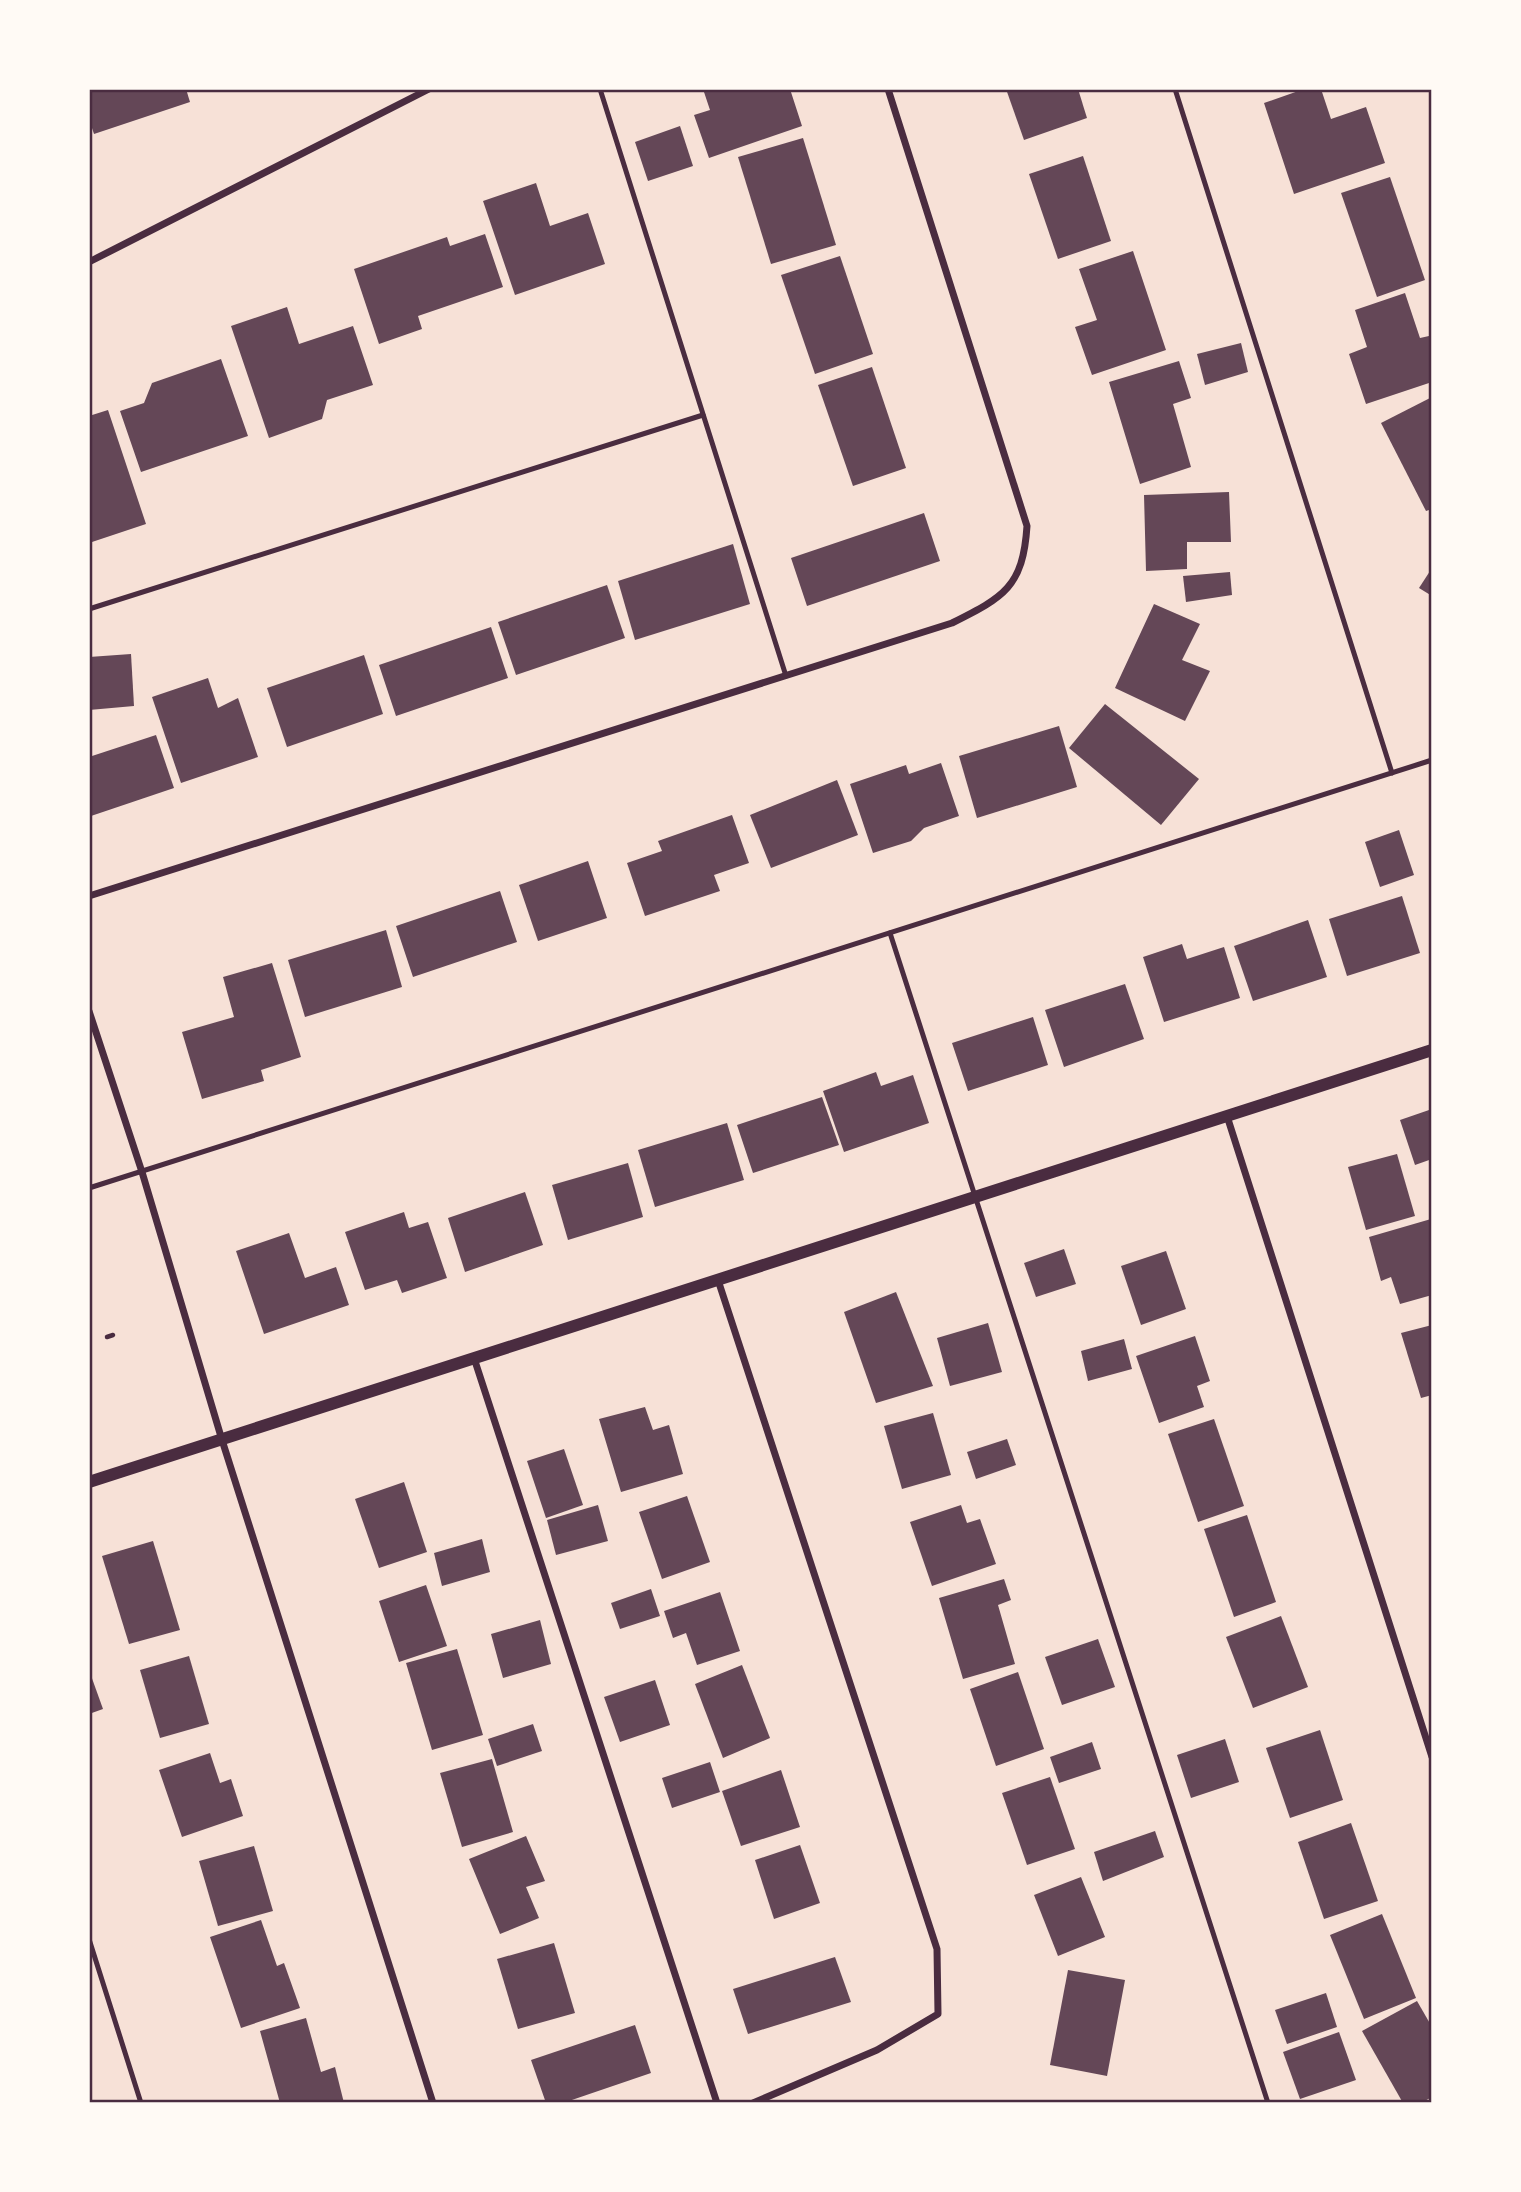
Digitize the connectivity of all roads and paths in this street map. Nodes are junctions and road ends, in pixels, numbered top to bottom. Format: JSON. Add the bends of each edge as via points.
{"nodes":[{"id":1,"x":429,"y":89,"type":"edge"},
{"id":2,"x":600,"y":89,"type":"edge"},
{"id":3,"x":888,"y":89,"type":"edge"},
{"id":4,"x":1175,"y":89,"type":"edge"},
{"id":5,"x":89,"y":262,"type":"edge"},
{"id":6,"x":703,"y":415,"type":"junction"},
{"id":7,"x":89,"y":609,"type":"edge"},
{"id":8,"x":786,"y":676,"type":"junction"},
{"id":9,"x":1432,"y":760,"type":"edge"},
{"id":10,"x":1392,"y":773,"type":"junction"},
{"id":11,"x":89,"y":896,"type":"edge"},
{"id":12,"x":890,"y":933,"type":"junction"},
{"id":13,"x":89,"y":1011,"type":"edge"},
{"id":14,"x":1432,"y":1050,"type":"edge"},
{"id":15,"x":1227,"y":1116,"type":"junction"},
{"id":16,"x":142,"y":1172,"type":"junction"},
{"id":17,"x":89,"y":1188,"type":"edge"},
{"id":18,"x":974,"y":1197,"type":"junction"},
{"id":19,"x":718,"y":1280,"type":"junction"},
{"id":20,"x":474,"y":1358,"type":"junction"},
{"id":21,"x":222,"y":1440,"type":"junction"},
{"id":22,"x":89,"y":1482,"type":"edge"},
{"id":23,"x":1432,"y":1756,"type":"edge"},
{"id":24,"x":89,"y":1939,"type":"edge"},
{"id":25,"x":141,"y":2103,"type":"edge"},
{"id":26,"x":433,"y":2103,"type":"edge"},
{"id":27,"x":717,"y":2103,"type":"edge"},
{"id":28,"x":753,"y":2103,"type":"edge"},
{"id":29,"x":1268,"y":2103,"type":"edge"}],
"edges":[{"from":1,"to":5,"type":"street"},
{"from":2,"to":6,"type":"lane"},
{"from":3,"to":8,"type":"street","via":[[1027,526],[1025,555],[1014,583],[986,606],[952,623]]},
{"from":4,"to":10,"type":"lane"},
{"from":6,"to":7,"type":"lane"},
{"from":6,"to":8,"type":"lane"},
{"from":8,"to":11,"type":"street"},
{"from":9,"to":10,"type":"lane"},
{"from":10,"to":12,"type":"lane"},
{"from":12,"to":16,"type":"lane"},
{"from":12,"to":18,"type":"lane"},
{"from":13,"to":16,"type":"street"},
{"from":14,"to":15,"type":"street"},
{"from":15,"to":18,"type":"street"},
{"from":15,"to":23,"type":"street"},
{"from":16,"to":17,"type":"lane"},
{"from":16,"to":21,"type":"street"},
{"from":18,"to":19,"type":"street"},
{"from":18,"to":29,"type":"lane"},
{"from":19,"to":20,"type":"street"},
{"from":19,"to":28,"type":"street","via":[[937,1949],[938,2014],[877,2050]]},
{"from":20,"to":21,"type":"street"},
{"from":20,"to":27,"type":"street"},
{"from":21,"to":22,"type":"street"},
{"from":21,"to":26,"type":"street"},
{"from":24,"to":25,"type":"lane"}]}
